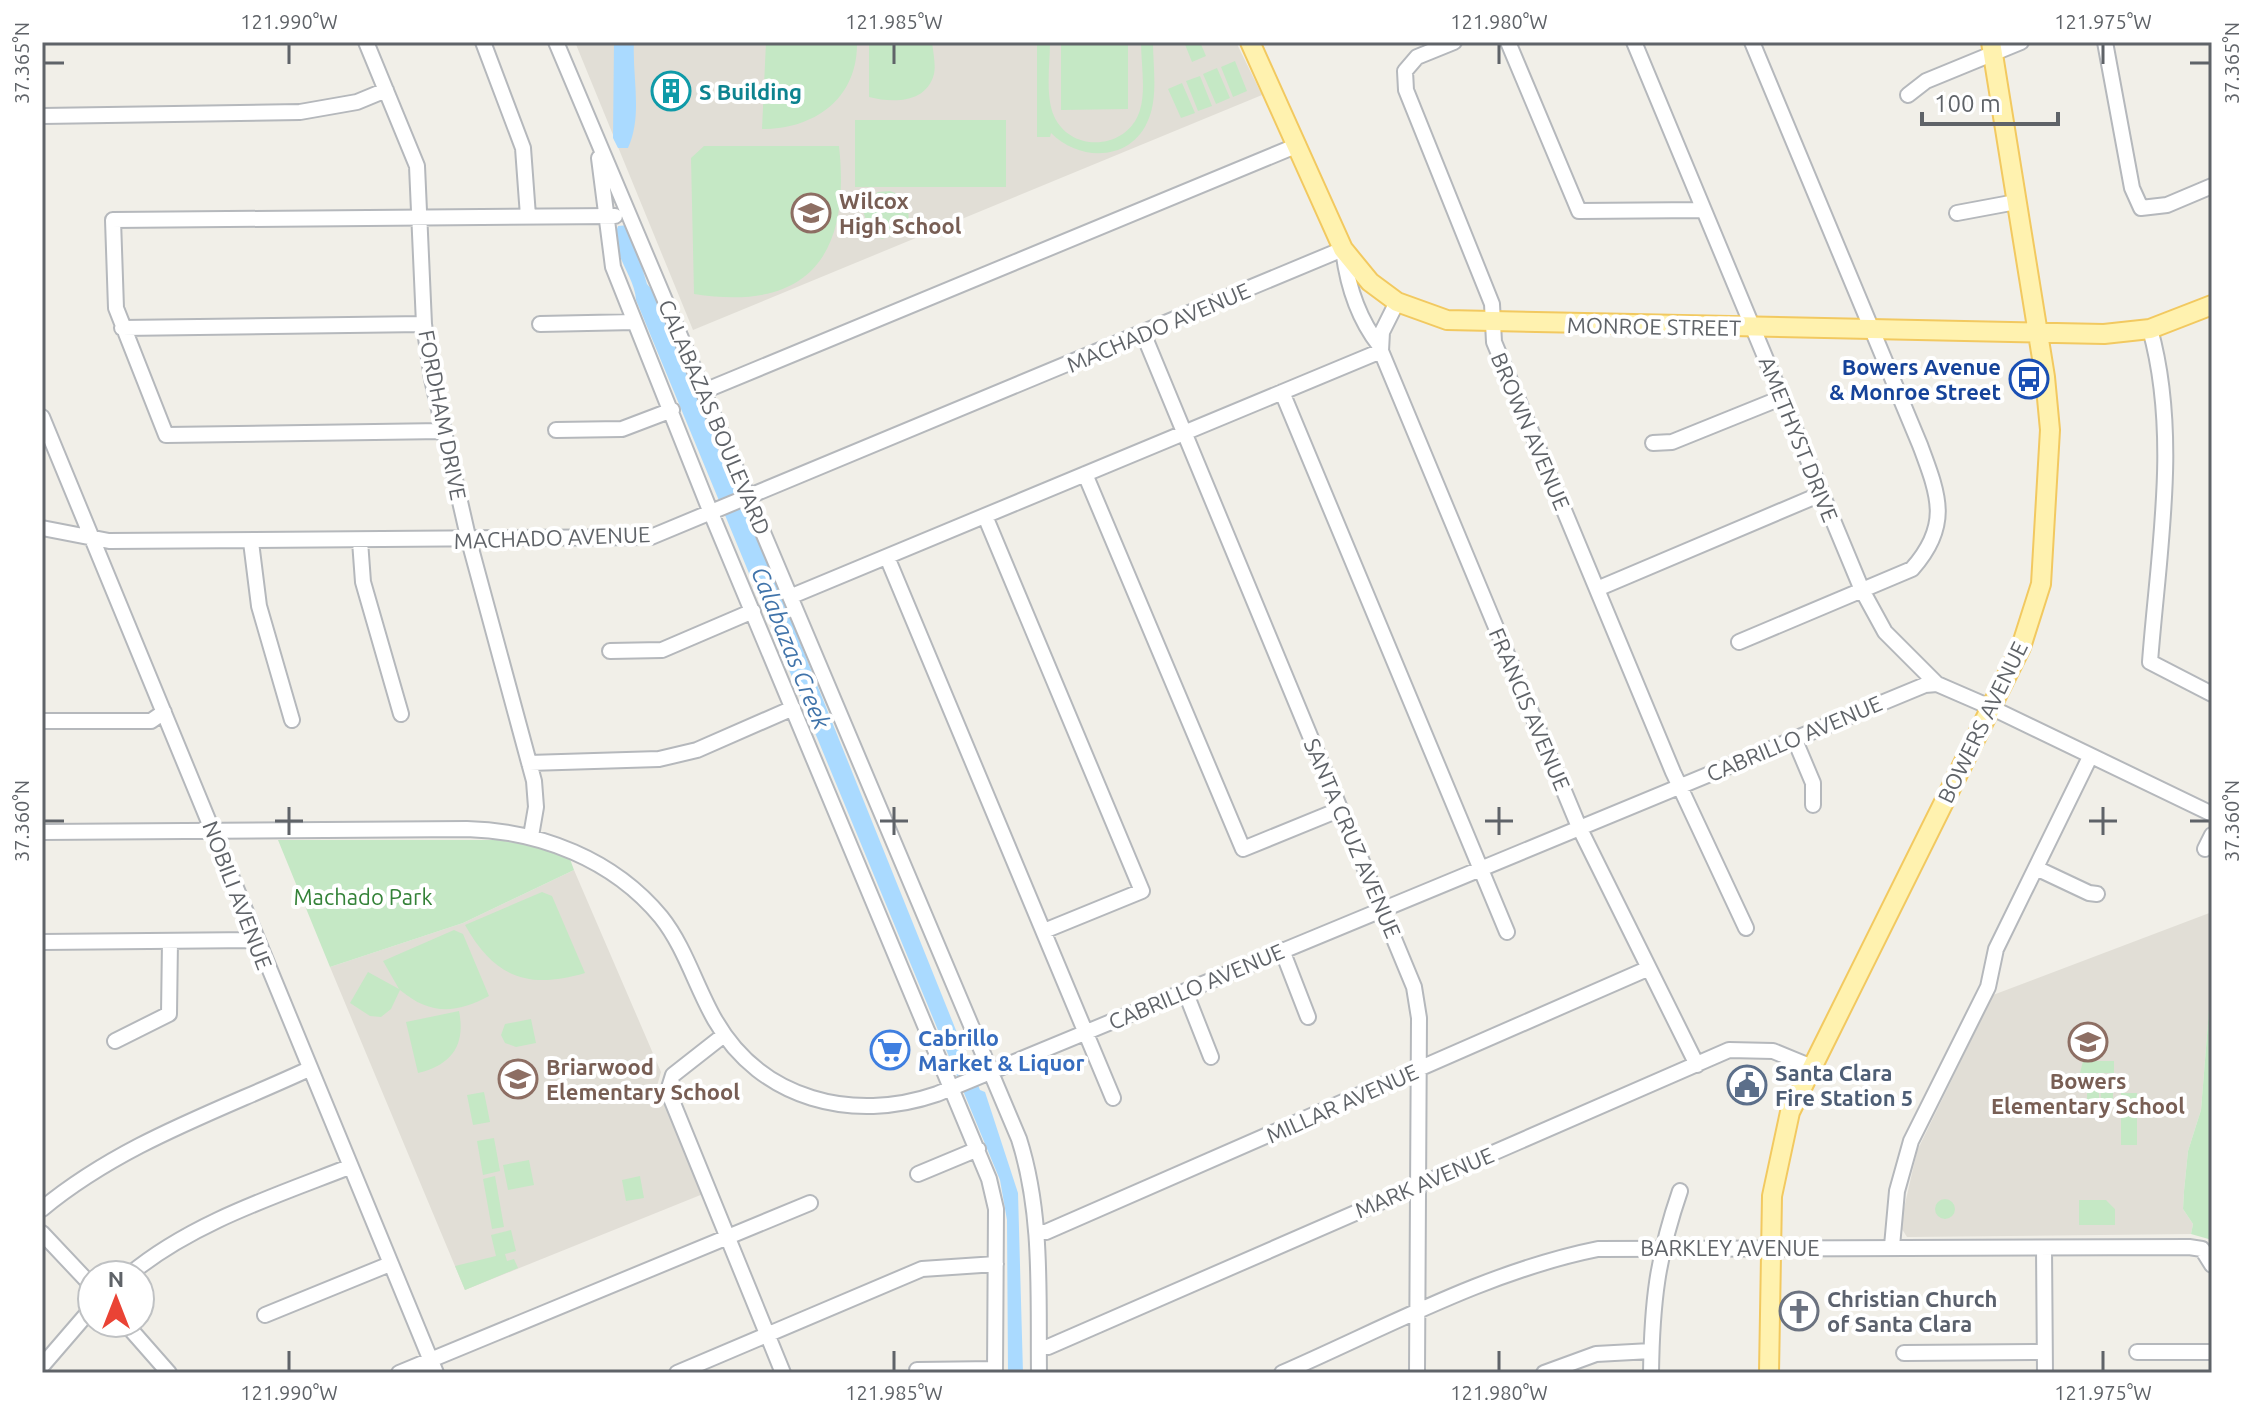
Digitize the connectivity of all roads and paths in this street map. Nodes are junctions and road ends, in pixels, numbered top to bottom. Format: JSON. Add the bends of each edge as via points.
{"nodes":[{"id":1,"x":366,"y":42,"type":"edge"},
{"id":2,"x":483,"y":42,"type":"edge"},
{"id":3,"x":556,"y":42,"type":"edge"},
{"id":4,"x":1250,"y":42,"type":"edge"},
{"id":5,"x":1454,"y":42,"type":"edge"},
{"id":6,"x":1508,"y":42,"type":"edge"},
{"id":7,"x":1634,"y":42,"type":"edge"},
{"id":8,"x":1752,"y":42,"type":"edge"},
{"id":9,"x":2021,"y":42,"type":"edge"},
{"id":10,"x":2105,"y":42,"type":"edge"},
{"id":11,"x":1992,"y":48,"type":"edge"},
{"id":12,"x":386,"y":90,"type":"junction"},
{"id":13,"x":1908,"y":95,"type":"dead end"},
{"id":14,"x":42,"y":116,"type":"edge"},
{"id":15,"x":596,"y":141,"type":"junction"},
{"id":16,"x":1298,"y":145,"type":"junction"},
{"id":17,"x":2212,"y":186,"type":"edge"},
{"id":18,"x":2016,"y":202,"type":"junction"},
{"id":19,"x":1703,"y":210,"type":"junction"},
{"id":20,"x":1957,"y":213,"type":"dead end"},
{"id":21,"x":630,"y":215,"type":"junction"},
{"id":22,"x":528,"y":216,"type":"junction"},
{"id":23,"x":606,"y":216,"type":"junction"},
{"id":24,"x":419,"y":219,"type":"junction"},
{"id":25,"x":1343,"y":249,"type":"junction"},
{"id":26,"x":1397,"y":302,"type":"junction"},
{"id":27,"x":2212,"y":305,"type":"edge"},
{"id":28,"x":635,"y":322,"type":"junction"},
{"id":29,"x":1494,"y":323,"type":"junction"},
{"id":30,"x":424,"y":324,"type":"junction"},
{"id":31,"x":540,"y":324,"type":"dead end"},
{"id":32,"x":1753,"y":327,"type":"junction"},
{"id":33,"x":122,"y":328,"type":"junction"},
{"id":34,"x":2150,"y":329,"type":"junction"},
{"id":35,"x":1871,"y":331,"type":"junction"},
{"id":36,"x":1143,"y":333,"type":"junction"},
{"id":37,"x":2037,"y":334,"type":"junction"},
{"id":38,"x":1380,"y":348,"type":"junction"},
{"id":39,"x":704,"y":391,"type":"junction"},
{"id":40,"x":1282,"y":392,"type":"junction"},
{"id":41,"x":1781,"y":398,"type":"junction"},
{"id":42,"x":672,"y":410,"type":"junction"},
{"id":43,"x":42,"y":417,"type":"edge"},
{"id":44,"x":556,"y":430,"type":"dead end"},
{"id":45,"x":443,"y":431,"type":"junction"},
{"id":46,"x":1183,"y":433,"type":"junction"},
{"id":47,"x":1653,"y":443,"type":"dead end"},
{"id":48,"x":1085,"y":474,"type":"junction"},
{"id":49,"x":1821,"y":494,"type":"junction"},
{"id":50,"x":744,"y":499,"type":"junction"},
{"id":51,"x":717,"y":510,"type":"junction"},
{"id":52,"x":985,"y":516,"type":"junction"},
{"id":53,"x":42,"y":528,"type":"edge"},
{"id":54,"x":93,"y":541,"type":"junction"},
{"id":55,"x":360,"y":541,"type":"junction"},
{"id":56,"x":469,"y":541,"type":"junction"},
{"id":57,"x":251,"y":542,"type":"junction"},
{"id":58,"x":887,"y":557,"type":"junction"},
{"id":59,"x":1597,"y":589,"type":"junction"},
{"id":60,"x":1862,"y":590,"type":"junction"},
{"id":61,"x":792,"y":596,"type":"junction"},
{"id":62,"x":753,"y":611,"type":"junction"},
{"id":63,"x":1739,"y":642,"type":"dead end"},
{"id":64,"x":610,"y":651,"type":"dead end"},
{"id":65,"x":1937,"y":684,"type":"junction"},
{"id":66,"x":2212,"y":694,"type":"edge"},
{"id":67,"x":1990,"y":707,"type":"junction"},
{"id":68,"x":793,"y":708,"type":"junction"},
{"id":69,"x":164,"y":712,"type":"junction"},
{"id":70,"x":401,"y":714,"type":"dead end"},
{"id":71,"x":292,"y":720,"type":"dead end"},
{"id":72,"x":42,"y":721,"type":"edge"},
{"id":73,"x":1794,"y":738,"type":"junction"},
{"id":74,"x":2090,"y":757,"type":"junction"},
{"id":75,"x":529,"y":763,"type":"junction"},
{"id":76,"x":1679,"y":785,"type":"junction"},
{"id":77,"x":1813,"y":805,"type":"dead end"},
{"id":78,"x":1341,"y":809,"type":"junction"},
{"id":79,"x":2212,"y":814,"type":"edge"},
{"id":80,"x":1579,"y":827,"type":"junction"},
{"id":81,"x":212,"y":831,"type":"junction"},
{"id":82,"x":42,"y":832,"type":"edge"},
{"id":83,"x":531,"y":836,"type":"junction"},
{"id":84,"x":1480,"y":867,"type":"junction"},
{"id":85,"x":2036,"y":868,"type":"junction"},
{"id":86,"x":2097,"y":894,"type":"dead end"},
{"id":87,"x":1382,"y":908,"type":"junction"},
{"id":88,"x":1746,"y":928,"type":"dead end"},
{"id":89,"x":1044,"y":931,"type":"junction"},
{"id":90,"x":1507,"y":932,"type":"dead end"},
{"id":91,"x":255,"y":940,"type":"junction"},
{"id":92,"x":170,"y":941,"type":"junction"},
{"id":93,"x":42,"y":942,"type":"edge"},
{"id":94,"x":1282,"y":950,"type":"junction"},
{"id":95,"x":1647,"y":969,"type":"junction"},
{"id":96,"x":1185,"y":991,"type":"junction"},
{"id":97,"x":1308,"y":1017,"type":"dead end"},
{"id":98,"x":1087,"y":1031,"type":"junction"},
{"id":99,"x":724,"y":1035,"type":"junction"},
{"id":100,"x":115,"y":1041,"type":"dead end"},
{"id":101,"x":1211,"y":1057,"type":"dead end"},
{"id":102,"x":1697,"y":1065,"type":"junction"},
{"id":103,"x":1812,"y":1067,"type":"junction"},
{"id":104,"x":309,"y":1069,"type":"junction"},
{"id":105,"x":1418,"y":1070,"type":"junction"},
{"id":106,"x":992,"y":1071,"type":"junction"},
{"id":107,"x":963,"y":1083,"type":"junction"},
{"id":108,"x":1113,"y":1098,"type":"dead end"},
{"id":109,"x":978,"y":1149,"type":"junction"},
{"id":110,"x":349,"y":1167,"type":"junction"},
{"id":111,"x":918,"y":1174,"type":"dead end"},
{"id":112,"x":1418,"y":1185,"type":"junction"},
{"id":113,"x":1680,"y":1191,"type":"dead end"},
{"id":114,"x":810,"y":1203,"type":"dead end"},
{"id":115,"x":42,"y":1209,"type":"edge"},
{"id":116,"x":1037,"y":1232,"type":"junction"},
{"id":117,"x":42,"y":1233,"type":"edge"},
{"id":118,"x":727,"y":1237,"type":"junction"},
{"id":119,"x":1892,"y":1246,"type":"junction"},
{"id":120,"x":1661,"y":1247,"type":"junction"},
{"id":121,"x":1769,"y":1247,"type":"junction"},
{"id":122,"x":2044,"y":1248,"type":"junction"},
{"id":123,"x":151,"y":1259,"type":"edge"},
{"id":124,"x":390,"y":1264,"type":"junction"},
{"id":125,"x":996,"y":1264,"type":"junction"},
{"id":126,"x":2212,"y":1265,"type":"edge"},
{"id":127,"x":76,"y":1269,"type":"edge"},
{"id":128,"x":1417,"y":1314,"type":"junction"},
{"id":129,"x":265,"y":1315,"type":"dead end"},
{"id":130,"x":76,"y":1327,"type":"edge"},
{"id":131,"x":768,"y":1334,"type":"junction"},
{"id":132,"x":139,"y":1339,"type":"edge"},
{"id":133,"x":1039,"y":1347,"type":"junction"},
{"id":134,"x":1651,"y":1351,"type":"junction"},
{"id":135,"x":2044,"y":1352,"type":"junction"},
{"id":136,"x":2137,"y":1352,"type":"dead end"},
{"id":137,"x":2212,"y":1352,"type":"edge"},
{"id":138,"x":1904,"y":1353,"type":"dead end"},
{"id":139,"x":42,"y":1366,"type":"edge"},
{"id":140,"x":433,"y":1367,"type":"edge"},
{"id":141,"x":917,"y":1370,"type":"dead end"},
{"id":142,"x":995,"y":1371,"type":"edge"},
{"id":143,"x":169,"y":1373,"type":"edge"},
{"id":144,"x":399,"y":1373,"type":"edge"},
{"id":145,"x":677,"y":1373,"type":"edge"},
{"id":146,"x":783,"y":1373,"type":"edge"},
{"id":147,"x":1039,"y":1373,"type":"edge"},
{"id":148,"x":1282,"y":1373,"type":"edge"},
{"id":149,"x":1417,"y":1373,"type":"edge"},
{"id":150,"x":1544,"y":1373,"type":"edge"},
{"id":151,"x":1651,"y":1373,"type":"edge"},
{"id":152,"x":1769,"y":1373,"type":"edge"},
{"id":153,"x":2045,"y":1373,"type":"edge"}],
"edges":[{"from":1,"to":12,"type":"street","name":"FORDHAM DRIVE"},
{"from":2,"to":22,"type":"street","via":[[523,148]]},
{"from":3,"to":15,"type":"street","name":"CALABAZAS BOULEVARD"},
{"from":4,"to":16,"type":"main road","name":"MONROE STREET"},
{"from":5,"to":29,"type":"street","name":"BROWN AVENUE","via":[[1417,57],[1405,71],[1406,90],[1492,304]]},
{"from":6,"to":19,"type":"street","via":[[1579,211]]},
{"from":7,"to":19,"type":"street","name":"AMETHYST DRIVE"},
{"from":8,"to":35,"type":"street"},
{"from":9,"to":11,"type":"street"},
{"from":10,"to":17,"type":"street","via":[[2132,188],[2141,208],[2167,205]]},
{"from":11,"to":13,"type":"street"},
{"from":11,"to":18,"type":"main road","name":"BOWERS AVENUE"},
{"from":12,"to":14,"type":"street","via":[[344,105],[300,112]]},
{"from":12,"to":24,"type":"street","name":"FORDHAM DRIVE","via":[[417,166]]},
{"from":15,"to":21,"type":"street","name":"CALABAZAS BOULEVARD"},
{"from":15,"to":23,"type":"street","name":"CALABAZAS BOULEVARD"},
{"from":16,"to":25,"type":"main road","name":"MONROE STREET"},
{"from":16,"to":39,"type":"street"},
{"from":18,"to":20,"type":"street"},
{"from":18,"to":37,"type":"main road","name":"BOWERS AVENUE"},
{"from":19,"to":32,"type":"street","name":"AMETHYST DRIVE"},
{"from":21,"to":23,"type":"street"},
{"from":21,"to":39,"type":"street","name":"CALABAZAS BOULEVARD"},
{"from":22,"to":23,"type":"street"},
{"from":22,"to":24,"type":"street"},
{"from":23,"to":28,"type":"street","name":"CALABAZAS BOULEVARD","via":[[613,267]]},
{"from":24,"to":30,"type":"street","name":"FORDHAM DRIVE"},
{"from":24,"to":33,"type":"street","via":[[113,220],[116,308]]},
{"from":25,"to":26,"type":"main road","name":"MONROE STREET","via":[[1370,282]]},
{"from":25,"to":36,"type":"street","name":"MACHADO AVENUE"},
{"from":25,"to":38,"type":"street","name":"FRANCIS AVENUE","via":[[1346,278]]},
{"from":26,"to":29,"type":"main road","name":"MONROE STREET","via":[[1447,320]]},
{"from":26,"to":38,"type":"street"},
{"from":27,"to":34,"type":"main road","name":"MONROE STREET"},
{"from":28,"to":31,"type":"street"},
{"from":28,"to":42,"type":"street","name":"CALABAZAS BOULEVARD"},
{"from":29,"to":32,"type":"main road","name":"MONROE STREET"},
{"from":29,"to":59,"type":"street","name":"BROWN AVENUE","via":[[1494,342]]},
{"from":30,"to":33,"type":"street"},
{"from":30,"to":45,"type":"street","name":"FORDHAM DRIVE"},
{"from":32,"to":35,"type":"main road","name":"MONROE STREET"},
{"from":32,"to":41,"type":"street","name":"AMETHYST DRIVE"},
{"from":33,"to":45,"type":"street","via":[[166,435]]},
{"from":34,"to":37,"type":"main road","name":"MONROE STREET"},
{"from":34,"to":66,"type":"street","via":[[2164,400],[2150,662]]},
{"from":35,"to":37,"type":"main road","name":"MONROE STREET"},
{"from":35,"to":60,"type":"street","via":[[1937,492],[1938,531],[1912,569]]},
{"from":36,"to":46,"type":"street","name":"SANTA CRUZ AVENUE"},
{"from":36,"to":50,"type":"street","name":"MACHADO AVENUE"},
{"from":37,"to":67,"type":"main road","name":"BOWERS AVENUE","via":[[2050,430],[2041,584],[2021,647]]},
{"from":38,"to":40,"type":"street"},
{"from":38,"to":80,"type":"street","name":"FRANCIS AVENUE"},
{"from":39,"to":50,"type":"street","name":"CALABAZAS BOULEVARD"},
{"from":40,"to":46,"type":"street"},
{"from":40,"to":84,"type":"street"},
{"from":41,"to":47,"type":"street","via":[[1672,442]]},
{"from":41,"to":49,"type":"street","name":"AMETHYST DRIVE"},
{"from":42,"to":44,"type":"street","via":[[622,429]]},
{"from":42,"to":51,"type":"street","name":"CALABAZAS BOULEVARD"},
{"from":43,"to":54,"type":"street","name":"NOBILI AVENUE"},
{"from":45,"to":56,"type":"street","name":"FORDHAM DRIVE"},
{"from":46,"to":48,"type":"street"},
{"from":46,"to":78,"type":"street","name":"SANTA CRUZ AVENUE"},
{"from":48,"to":52,"type":"street"},
{"from":48,"to":78,"type":"street","via":[[1243,849]]},
{"from":49,"to":59,"type":"street"},
{"from":49,"to":60,"type":"street","name":"AMETHYST DRIVE"},
{"from":50,"to":51,"type":"street","name":"MACHADO AVENUE"},
{"from":50,"to":61,"type":"street","name":"CALABAZAS BOULEVARD"},
{"from":51,"to":56,"type":"street","name":"MACHADO AVENUE","via":[[651,537]]},
{"from":51,"to":62,"type":"street","name":"CALABAZAS BOULEVARD"},
{"from":52,"to":58,"type":"street"},
{"from":52,"to":89,"type":"street","via":[[1142,891]]},
{"from":53,"to":54,"type":"street","name":"MACHADO AVENUE"},
{"from":54,"to":57,"type":"street","name":"MACHADO AVENUE"},
{"from":54,"to":69,"type":"street","name":"NOBILI AVENUE"},
{"from":55,"to":56,"type":"street","name":"MACHADO AVENUE"},
{"from":55,"to":57,"type":"street","name":"MACHADO AVENUE"},
{"from":55,"to":70,"type":"street","via":[[363,582]]},
{"from":56,"to":75,"type":"street","name":"FORDHAM DRIVE"},
{"from":57,"to":71,"type":"street","via":[[259,606]]},
{"from":58,"to":61,"type":"street"},
{"from":58,"to":89,"type":"street"},
{"from":59,"to":76,"type":"street","name":"BROWN AVENUE"},
{"from":60,"to":63,"type":"street"},
{"from":60,"to":65,"type":"street","name":"AMETHYST DRIVE","via":[[1885,632]]},
{"from":61,"to":106,"type":"street","name":"CALABAZAS BOULEVARD"},
{"from":62,"to":64,"type":"street","via":[[662,650]]},
{"from":62,"to":68,"type":"street","name":"CALABAZAS BOULEVARD"},
{"from":65,"to":67,"type":"street"},
{"from":65,"to":73,"type":"street","name":"CABRILLO AVENUE","via":[[1912,688]]},
{"from":67,"to":74,"type":"street"},
{"from":67,"to":103,"type":"main road","name":"BOWERS AVENUE"},
{"from":68,"to":75,"type":"street","via":[[697,750],[659,759]]},
{"from":68,"to":107,"type":"street","name":"CALABAZAS BOULEVARD"},
{"from":69,"to":72,"type":"street","via":[[151,721]]},
{"from":69,"to":81,"type":"street","name":"NOBILI AVENUE"},
{"from":73,"to":76,"type":"street","name":"CABRILLO AVENUE"},
{"from":73,"to":77,"type":"street","via":[[1813,783]]},
{"from":74,"to":79,"type":"street"},
{"from":74,"to":85,"type":"street"},
{"from":75,"to":83,"type":"street","name":"FORDHAM DRIVE","via":[[536,807]]},
{"from":76,"to":80,"type":"street","name":"CABRILLO AVENUE"},
{"from":76,"to":88,"type":"street","name":"BROWN AVENUE"},
{"from":78,"to":87,"type":"street","name":"SANTA CRUZ AVENUE"},
{"from":80,"to":84,"type":"street","name":"CABRILLO AVENUE"},
{"from":80,"to":95,"type":"street","name":"FRANCIS AVENUE"},
{"from":81,"to":82,"type":"street","name":"CABRILLO AVENUE"},
{"from":81,"to":83,"type":"street","name":"CABRILLO AVENUE","via":[[467,829]]},
{"from":81,"to":91,"type":"street","name":"NOBILI AVENUE"},
{"from":83,"to":99,"type":"street","name":"CABRILLO AVENUE","via":[[578,853],[623,882],[660,917]]},
{"from":84,"to":87,"type":"street","name":"CABRILLO AVENUE"},
{"from":84,"to":90,"type":"street"},
{"from":85,"to":86,"type":"street"},
{"from":85,"to":119,"type":"street","via":[[1996,949],[1988,987],[1911,1141],[1897,1191]]},
{"from":87,"to":94,"type":"street","name":"CABRILLO AVENUE"},
{"from":87,"to":105,"type":"street","name":"SANTA CRUZ AVENUE","via":[[1417,1001]]},
{"from":89,"to":98,"type":"street"},
{"from":91,"to":92,"type":"street"},
{"from":91,"to":104,"type":"street","name":"NOBILI AVENUE"},
{"from":92,"to":93,"type":"street"},
{"from":92,"to":100,"type":"street","via":[[169,1014]]},
{"from":94,"to":96,"type":"street","name":"CABRILLO AVENUE"},
{"from":94,"to":97,"type":"street"},
{"from":95,"to":102,"type":"street","name":"FRANCIS AVENUE"},
{"from":95,"to":105,"type":"street","name":"MILLAR AVENUE"},
{"from":96,"to":98,"type":"street","name":"CABRILLO AVENUE"},
{"from":96,"to":101,"type":"street"},
{"from":98,"to":106,"type":"street","name":"CABRILLO AVENUE"},
{"from":98,"to":108,"type":"street"},
{"from":99,"to":107,"type":"street","name":"CABRILLO AVENUE","via":[[776,1082],[799,1096],[826,1103],[878,1108],[916,1101]]},
{"from":99,"to":118,"type":"street","via":[[673,1075],[668,1091]]},
{"from":102,"to":103,"type":"street","name":"MARK AVENUE","via":[[1729,1050],[1750,1048]]},
{"from":102,"to":112,"type":"street","name":"MARK AVENUE"},
{"from":103,"to":121,"type":"main road","name":"BOWERS AVENUE","via":[[1783,1138]]},
{"from":104,"to":110,"type":"street","name":"NOBILI AVENUE"},
{"from":104,"to":115,"type":"street","via":[[145,1140]]},
{"from":105,"to":112,"type":"street","name":"SANTA CRUZ AVENUE"},
{"from":105,"to":116,"type":"street","name":"MILLAR AVENUE"},
{"from":106,"to":107,"type":"street","name":"CABRILLO AVENUE"},
{"from":106,"to":116,"type":"street","name":"CALABAZAS BOULEVARD","via":[[1031,1178]]},
{"from":107,"to":109,"type":"street","name":"CALABAZAS BOULEVARD"},
{"from":109,"to":111,"type":"street"},
{"from":109,"to":125,"type":"street","name":"CALABAZAS BOULEVARD","via":[[996,1209]]},
{"from":110,"to":123,"type":"street","via":[[205,1227]]},
{"from":110,"to":124,"type":"street","name":"NOBILI AVENUE"},
{"from":112,"to":128,"type":"street","name":"SANTA CRUZ AVENUE"},
{"from":112,"to":133,"type":"street","name":"MARK AVENUE"},
{"from":113,"to":120,"type":"street"},
{"from":114,"to":118,"type":"street"},
{"from":116,"to":133,"type":"street","name":"CALABAZAS BOULEVARD"},
{"from":117,"to":127,"type":"street"},
{"from":118,"to":131,"type":"street"},
{"from":118,"to":140,"type":"street"},
{"from":119,"to":121,"type":"street","name":"BARKLEY AVENUE"},
{"from":119,"to":122,"type":"street","name":"BARKLEY AVENUE"},
{"from":120,"to":121,"type":"street","name":"BARKLEY AVENUE"},
{"from":120,"to":128,"type":"street","name":"BARKLEY AVENUE","via":[[1598,1249],[1555,1258]]},
{"from":120,"to":134,"type":"street"},
{"from":121,"to":152,"type":"main road","name":"BOWERS AVENUE"},
{"from":122,"to":126,"type":"street","name":"BARKLEY AVENUE","via":[[2202,1249]]},
{"from":122,"to":135,"type":"street"},
{"from":124,"to":129,"type":"street"},
{"from":124,"to":140,"type":"street","name":"NOBILI AVENUE"},
{"from":125,"to":131,"type":"street","via":[[922,1269]]},
{"from":125,"to":142,"type":"street","name":"CALABAZAS BOULEVARD"},
{"from":128,"to":148,"type":"street","name":"BARKLEY AVENUE"},
{"from":128,"to":149,"type":"street","name":"SANTA CRUZ AVENUE"},
{"from":130,"to":139,"type":"street"},
{"from":131,"to":145,"type":"street"},
{"from":131,"to":146,"type":"street"},
{"from":132,"to":143,"type":"street"},
{"from":133,"to":147,"type":"street","name":"CALABAZAS BOULEVARD"},
{"from":134,"to":150,"type":"street","via":[[1596,1354]]},
{"from":134,"to":151,"type":"street"},
{"from":135,"to":138,"type":"street"},
{"from":135,"to":153,"type":"street"},
{"from":136,"to":137,"type":"street"},
{"from":140,"to":144,"type":"street"},
{"from":141,"to":142,"type":"street"}]}
